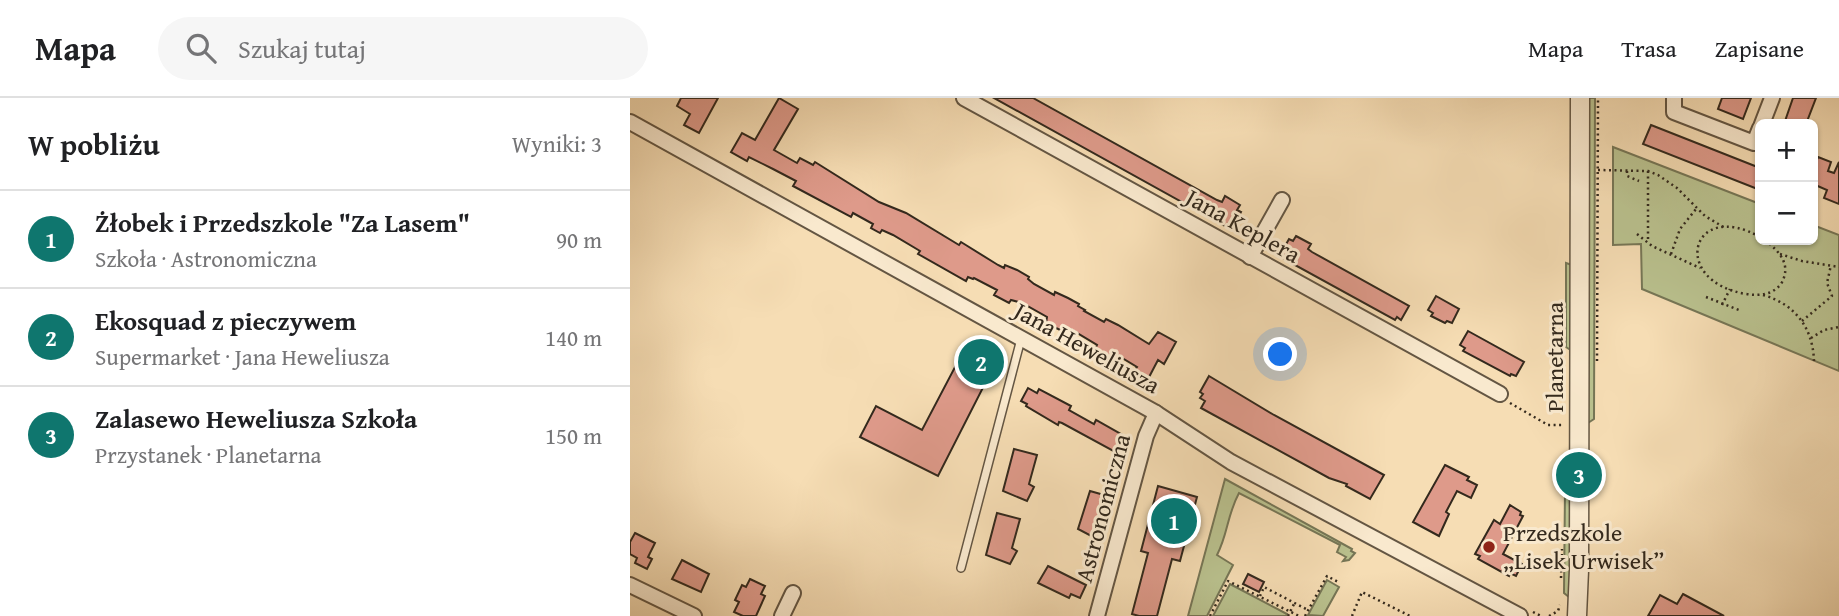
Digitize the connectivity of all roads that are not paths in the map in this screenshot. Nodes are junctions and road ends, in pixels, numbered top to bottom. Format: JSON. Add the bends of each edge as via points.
{"nodes":[{"id":1,"x":964,"y":98,"type":"edge"},
{"id":2,"x":1580,"y":98,"type":"edge"},
{"id":3,"x":1674,"y":98,"type":"edge"},
{"id":4,"x":1772,"y":98,"type":"edge"},
{"id":5,"x":1764,"y":119,"type":"edge"},
{"id":6,"x":630,"y":122,"type":"edge"},
{"id":7,"x":1755,"y":141,"type":"edge"},
{"id":8,"x":1282,"y":200,"type":"dead end"},
{"id":9,"x":1251,"y":257,"type":"junction"},
{"id":10,"x":1021,"y":338,"type":"junction"},
{"id":11,"x":1500,"y":394,"type":"road end"},
{"id":12,"x":1156,"y":413,"type":"junction"},
{"id":13,"x":961,"y":568,"type":"dead end"},
{"id":14,"x":630,"y":586,"type":"edge"},
{"id":15,"x":793,"y":593,"type":"dead end"},
{"id":16,"x":694,"y":616,"type":"edge"},
{"id":17,"x":782,"y":616,"type":"edge"},
{"id":18,"x":1097,"y":616,"type":"edge"},
{"id":19,"x":1520,"y":616,"type":"edge"},
{"id":20,"x":1577,"y":616,"type":"edge"}],
"edges":[{"from":1,"to":9,"type":"street","name":"Jana Keplera"},
{"from":2,"to":20,"type":"street","name":"Planetarna"},
{"from":3,"to":7,"type":"street","via":[[1674,112]]},
{"from":4,"to":5,"type":"street"},
{"from":6,"to":10,"type":"street","name":"Jana Heweliusza"},
{"from":8,"to":9,"type":"street"},
{"from":9,"to":11,"type":"street","name":"Jana Keplera"},
{"from":10,"to":12,"type":"street","name":"Jana Heweliusza"},
{"from":10,"to":13,"type":"lane"},
{"from":12,"to":18,"type":"street","name":"Astronomiczna"},
{"from":12,"to":19,"type":"street","name":"Jana Heweliusza","via":[[1231,462]]},
{"from":14,"to":16,"type":"street"},
{"from":15,"to":17,"type":"street"}]}
